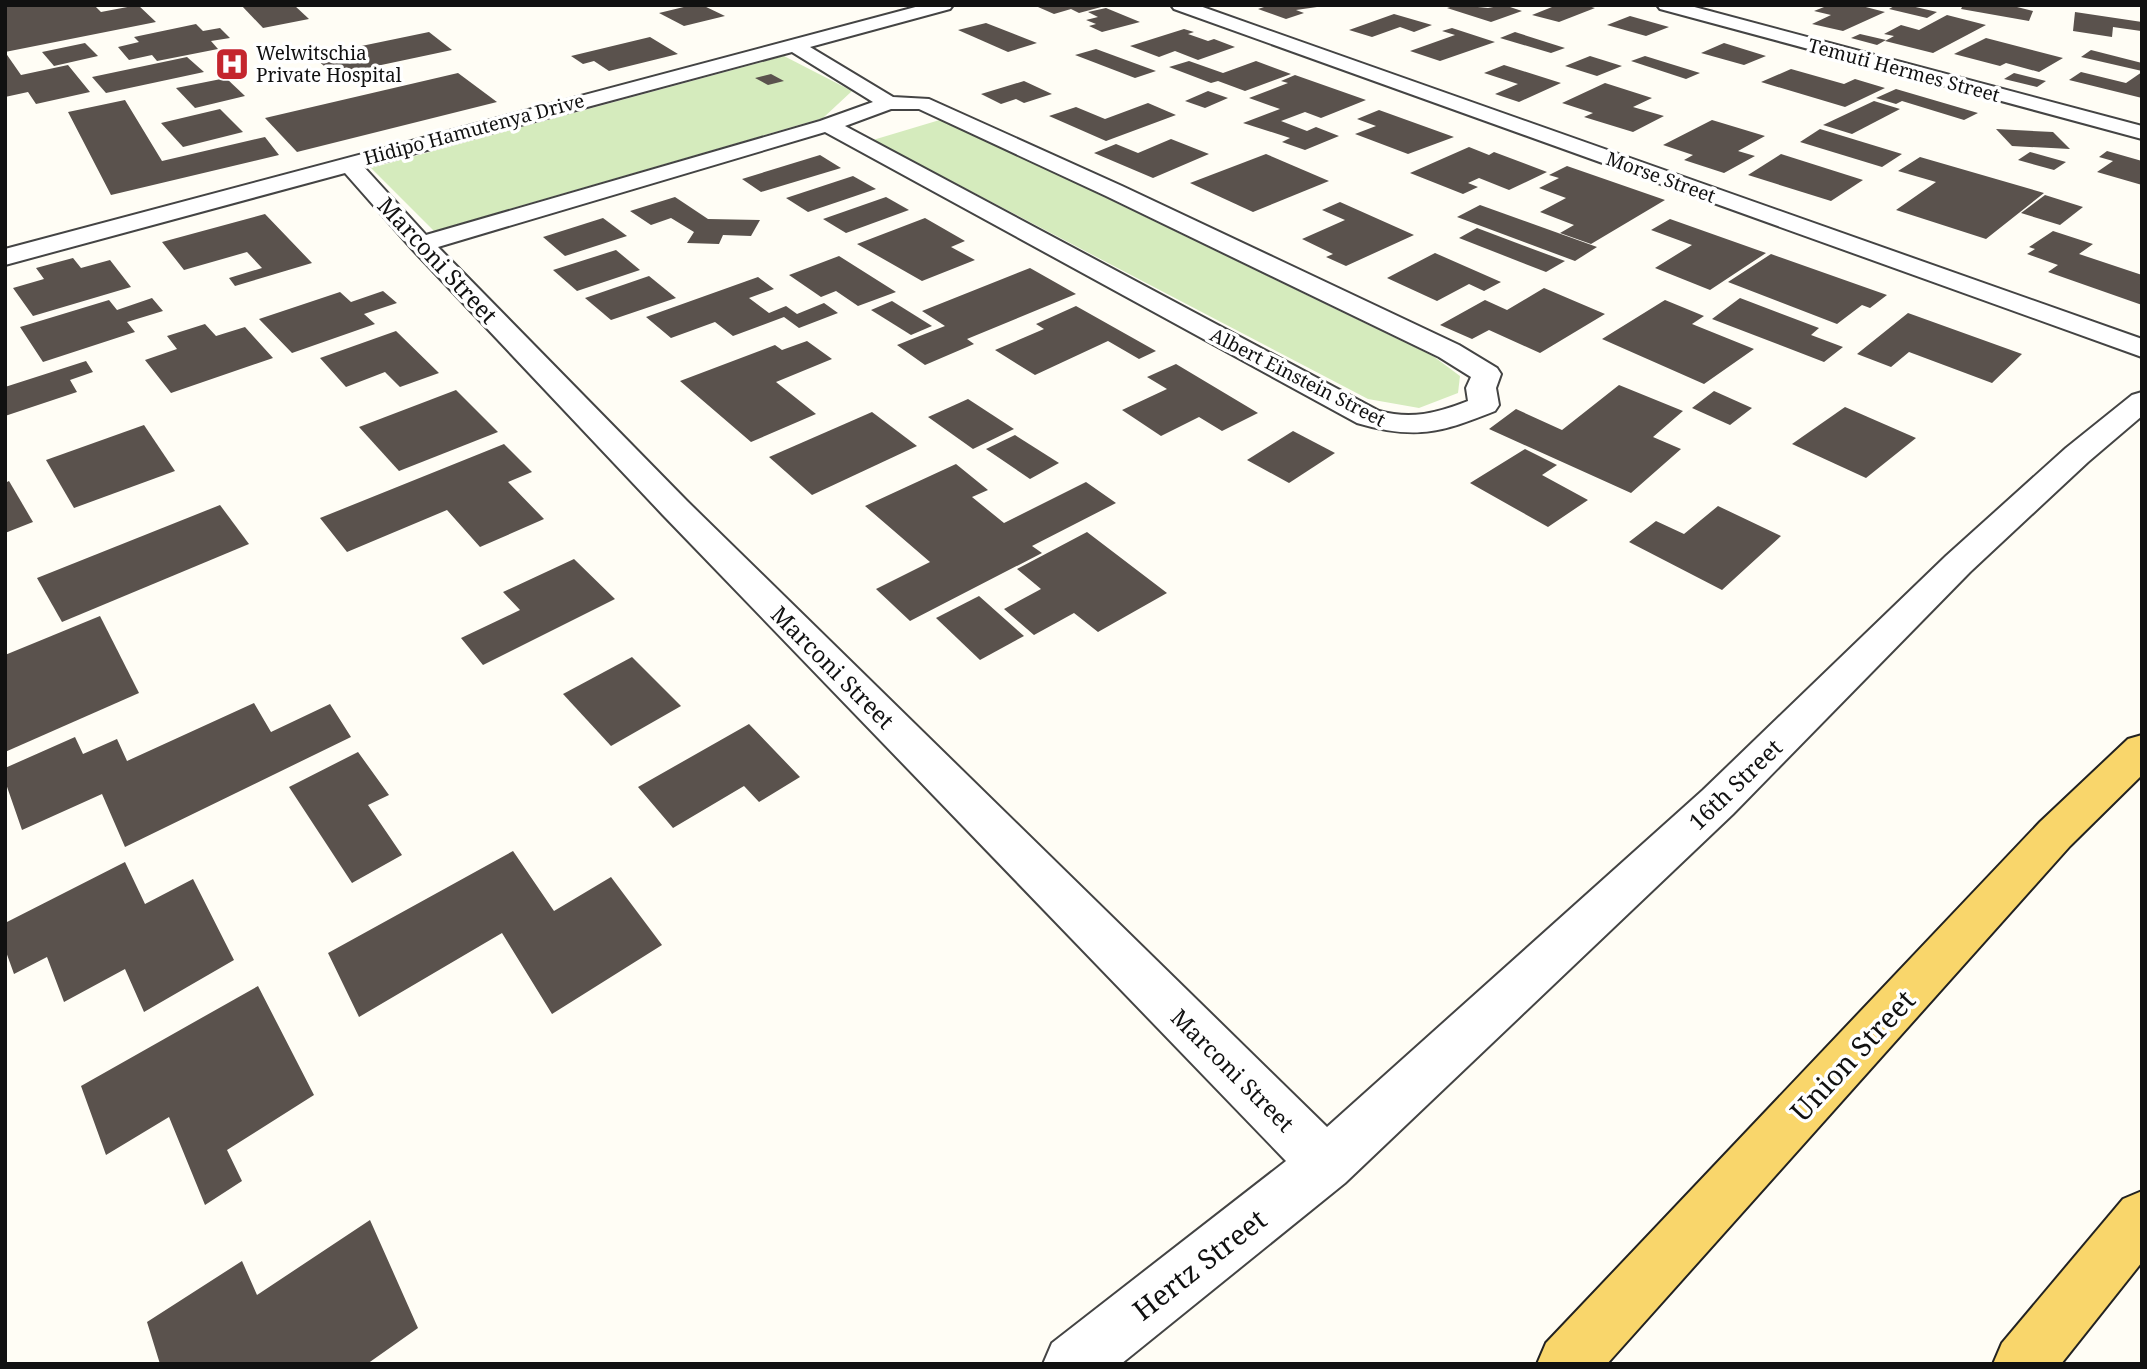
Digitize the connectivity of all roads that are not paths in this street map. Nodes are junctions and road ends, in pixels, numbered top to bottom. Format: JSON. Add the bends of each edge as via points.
{"nodes":[{"id":1,"x":944,"y":5,"type":"edge"},
{"id":2,"x":1180,"y":5,"type":"edge"},
{"id":3,"x":1666,"y":5,"type":"edge"},
{"id":4,"x":794,"y":45,"type":"junction"},
{"id":5,"x":889,"y":103,"type":"junction"},
{"id":6,"x":827,"y":125,"type":"junction"},
{"id":7,"x":2142,"y":133,"type":"edge"},
{"id":8,"x":348,"y":163,"type":"junction"},
{"id":9,"x":421,"y":244,"type":"junction"},
{"id":10,"x":5,"y":257,"type":"edge"},
{"id":11,"x":2142,"y":349,"type":"edge"},
{"id":12,"x":2142,"y":401,"type":"edge"},
{"id":13,"x":2142,"y":750,"type":"edge"},
{"id":14,"x":1326,"y":1164,"type":"junction"},
{"id":15,"x":2142,"y":1218,"type":"edge"},
{"id":16,"x":1073,"y":1364,"type":"edge"},
{"id":17,"x":1567,"y":1364,"type":"edge"},
{"id":18,"x":2023,"y":1364,"type":"edge"}],
"edges":[{"from":1,"to":4,"type":"street","name":"Hidipo Hamutenya Drive"},
{"from":2,"to":11,"type":"street","name":"Morse Street"},
{"from":3,"to":7,"type":"street","name":"Temuti Hermes Street"},
{"from":4,"to":5,"type":"street"},
{"from":4,"to":8,"type":"street","name":"Hidipo Hamutenya Drive"},
{"from":5,"to":6,"type":"street","name":"Albert Einstein Street"},
{"from":5,"to":6,"type":"street","name":"Albert Einstein Street","via":[[922,103],[1449,351],[1487,373],[1481,388],[1484,405],[1419,427],[1393,426],[1368,417]]},
{"from":6,"to":9,"type":"street"},
{"from":8,"to":9,"type":"street","name":"Marconi Street"},
{"from":8,"to":10,"type":"street","name":"Hidipo Hamutenya Drive"},
{"from":9,"to":14,"type":"street","name":"Marconi Street","via":[[675,509]]},
{"from":12,"to":14,"type":"street","name":"16th Street","via":[[1958,564],[1717,802]]},
{"from":13,"to":17,"type":"main road","name":"Union Street","via":[[2055,834]]},
{"from":14,"to":16,"type":"street","name":"Hertz Street"},
{"from":15,"to":18,"type":"main road"}]}
